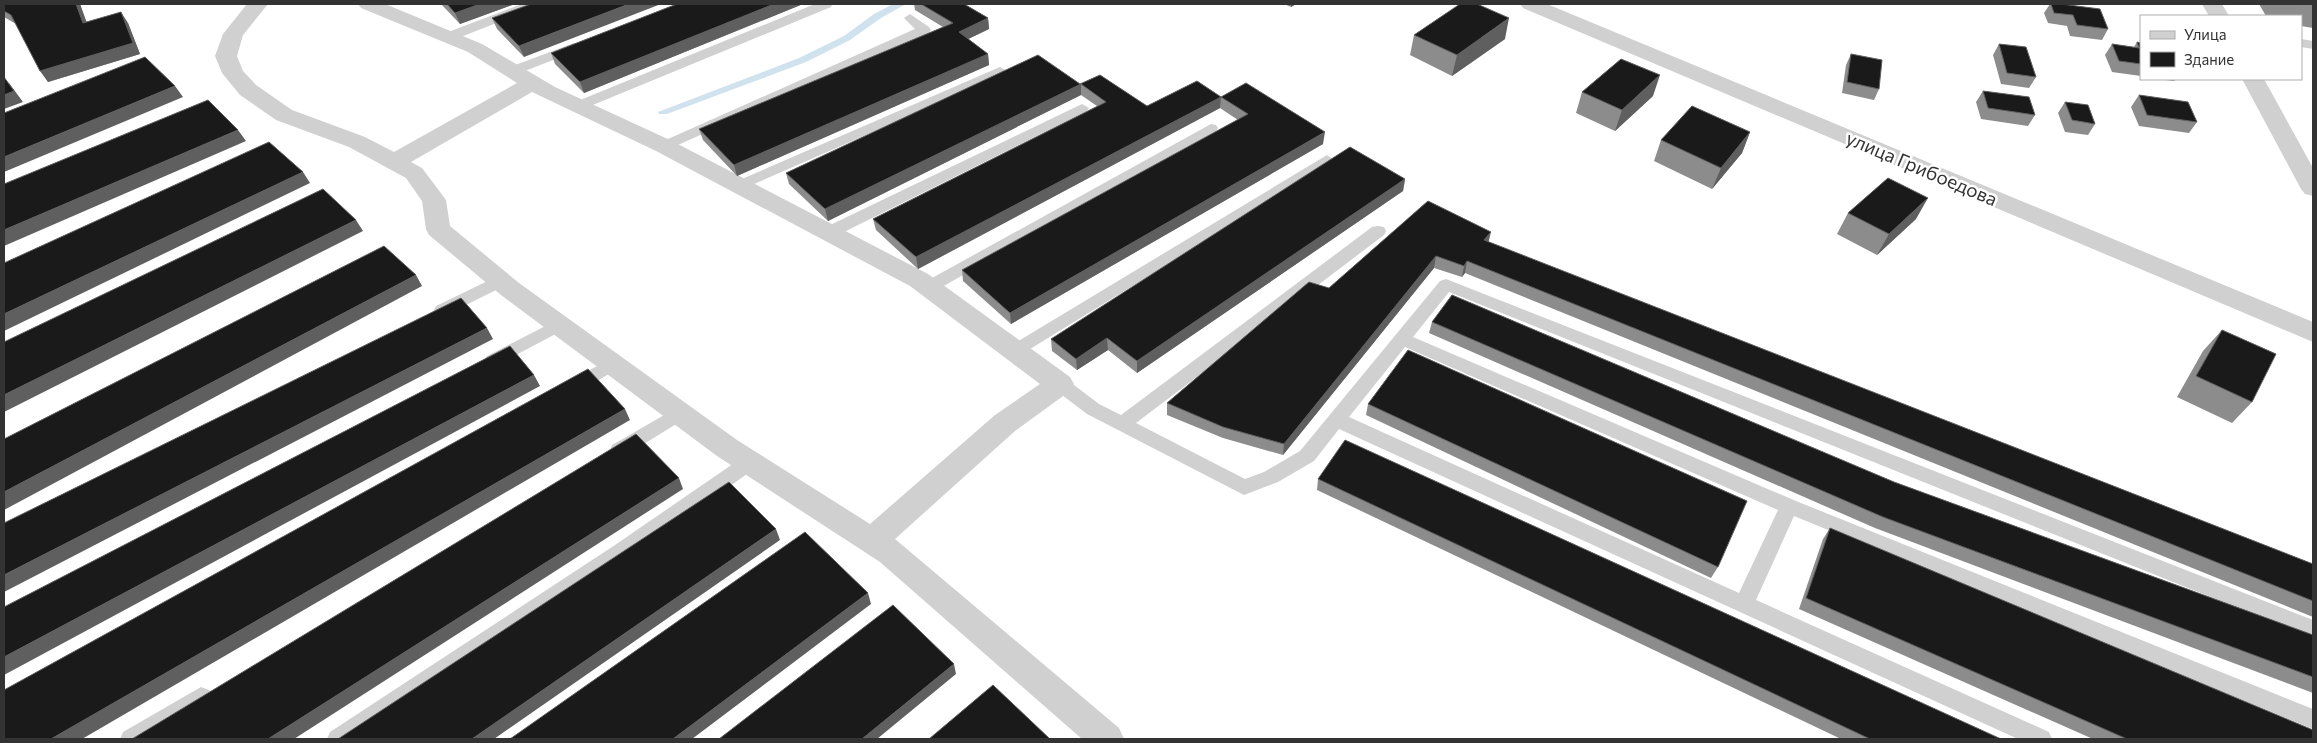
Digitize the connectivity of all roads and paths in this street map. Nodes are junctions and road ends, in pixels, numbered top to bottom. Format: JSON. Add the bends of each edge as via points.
{"nodes":[{"id":1,"x":258,"y":4,"type":"edge"},
{"id":2,"x":533,"y":4,"type":"edge"},
{"id":3,"x":826,"y":4,"type":"edge"},
{"id":4,"x":1530,"y":4,"type":"edge"},
{"id":5,"x":2212,"y":4,"type":"edge"},
{"id":6,"x":380,"y":5,"type":"edge"},
{"id":7,"x":2218,"y":15,"type":"edge"},
{"id":8,"x":910,"y":18,"type":"dead end"},
{"id":9,"x":448,"y":37,"type":"junction"},
{"id":10,"x":585,"y":43,"type":"edge"},
{"id":11,"x":512,"y":71,"type":"junction"},
{"id":12,"x":1000,"y":71,"type":"edge"},
{"id":13,"x":2255,"y":80,"type":"edge"},
{"id":14,"x":533,"y":84,"type":"junction"},
{"id":15,"x":578,"y":106,"type":"junction"},
{"id":16,"x":1082,"y":108,"type":"dead end"},
{"id":17,"x":1211,"y":128,"type":"dead end"},
{"id":18,"x":664,"y":146,"type":"junction"},
{"id":19,"x":1327,"y":160,"type":"edge"},
{"id":20,"x":394,"y":162,"type":"junction"},
{"id":21,"x":740,"y":184,"type":"junction"},
{"id":22,"x":2313,"y":189,"type":"edge"},
{"id":23,"x":1378,"y":231,"type":"dead end"},
{"id":24,"x":830,"y":232,"type":"junction"},
{"id":25,"x":500,"y":281,"type":"junction"},
{"id":26,"x":929,"y":287,"type":"junction"},
{"id":27,"x":429,"y":316,"type":"edge"},
{"id":28,"x":559,"y":326,"type":"junction"},
{"id":29,"x":2313,"y":333,"type":"edge"},
{"id":30,"x":1402,"y":339,"type":"junction"},
{"id":31,"x":1016,"y":350,"type":"junction"},
{"id":32,"x":613,"y":364,"type":"junction"},
{"id":33,"x":480,"y":367,"type":"edge"},
{"id":34,"x":1060,"y":384,"type":"junction"},
{"id":35,"x":561,"y":393,"type":"edge"},
{"id":36,"x":680,"y":414,"type":"junction"},
{"id":37,"x":1337,"y":420,"type":"junction"},
{"id":38,"x":1122,"y":424,"type":"junction"},
{"id":39,"x":603,"y":459,"type":"edge"},
{"id":40,"x":750,"y":462,"type":"junction"},
{"id":41,"x":1789,"y":506,"type":"junction"},
{"id":42,"x":872,"y":541,"type":"junction"},
{"id":43,"x":1744,"y":604,"type":"junction"},
{"id":44,"x":2313,"y":629,"type":"edge"},
{"id":45,"x":217,"y":688,"type":"edge"},
{"id":46,"x":2313,"y":719,"type":"edge"},
{"id":47,"x":131,"y":739,"type":"edge"},
{"id":48,"x":338,"y":739,"type":"edge"},
{"id":49,"x":1107,"y":739,"type":"edge"},
{"id":50,"x":2041,"y":739,"type":"edge"}],
"edges":[{"from":1,"to":20,"type":"street","via":[[233,34],[226,56],[233,73],[248,90],[284,115],[357,142]]},
{"from":2,"to":9,"type":"lane"},
{"from":3,"to":15,"type":"lane"},
{"from":4,"to":29,"type":"street","name":"улица Грибоедова"},
{"from":5,"to":7,"type":"street"},
{"from":6,"to":9,"type":"street"},
{"from":8,"to":18,"type":"lane","via":[[924,30]]},
{"from":9,"to":11,"type":"street","via":[[475,48]]},
{"from":10,"to":11,"type":"lane"},
{"from":11,"to":14,"type":"street"},
{"from":12,"to":21,"type":"lane"},
{"from":13,"to":22,"type":"street"},
{"from":14,"to":15,"type":"street"},
{"from":14,"to":20,"type":"street"},
{"from":15,"to":18,"type":"street"},
{"from":16,"to":24,"type":"lane"},
{"from":17,"to":26,"type":"lane"},
{"from":18,"to":21,"type":"street"},
{"from":19,"to":31,"type":"lane"},
{"from":20,"to":25,"type":"street","via":[[414,173],[434,200],[438,229]]},
{"from":21,"to":24,"type":"street"},
{"from":23,"to":38,"type":"lane"},
{"from":24,"to":26,"type":"street"},
{"from":25,"to":27,"type":"lane"},
{"from":25,"to":28,"type":"street"},
{"from":26,"to":31,"type":"street"},
{"from":28,"to":32,"type":"street"},
{"from":28,"to":33,"type":"lane"},
{"from":30,"to":37,"type":"lane"},
{"from":30,"to":41,"type":"lane"},
{"from":30,"to":44,"type":"lane","via":[[1446,285]]},
{"from":31,"to":34,"type":"street"},
{"from":32,"to":35,"type":"lane"},
{"from":32,"to":36,"type":"street"},
{"from":34,"to":38,"type":"lane","via":[[1093,410]]},
{"from":34,"to":42,"type":"street","via":[[1005,423]]},
{"from":36,"to":39,"type":"lane"},
{"from":36,"to":40,"type":"street"},
{"from":37,"to":38,"type":"lane","via":[[1307,456],[1271,477],[1244,486]]},
{"from":37,"to":43,"type":"lane"},
{"from":40,"to":42,"type":"street"},
{"from":40,"to":48,"type":"lane"},
{"from":41,"to":43,"type":"lane"},
{"from":41,"to":46,"type":"lane"},
{"from":42,"to":49,"type":"street","via":[[891,552]]},
{"from":43,"to":50,"type":"lane"},
{"from":45,"to":47,"type":"lane"}]}
